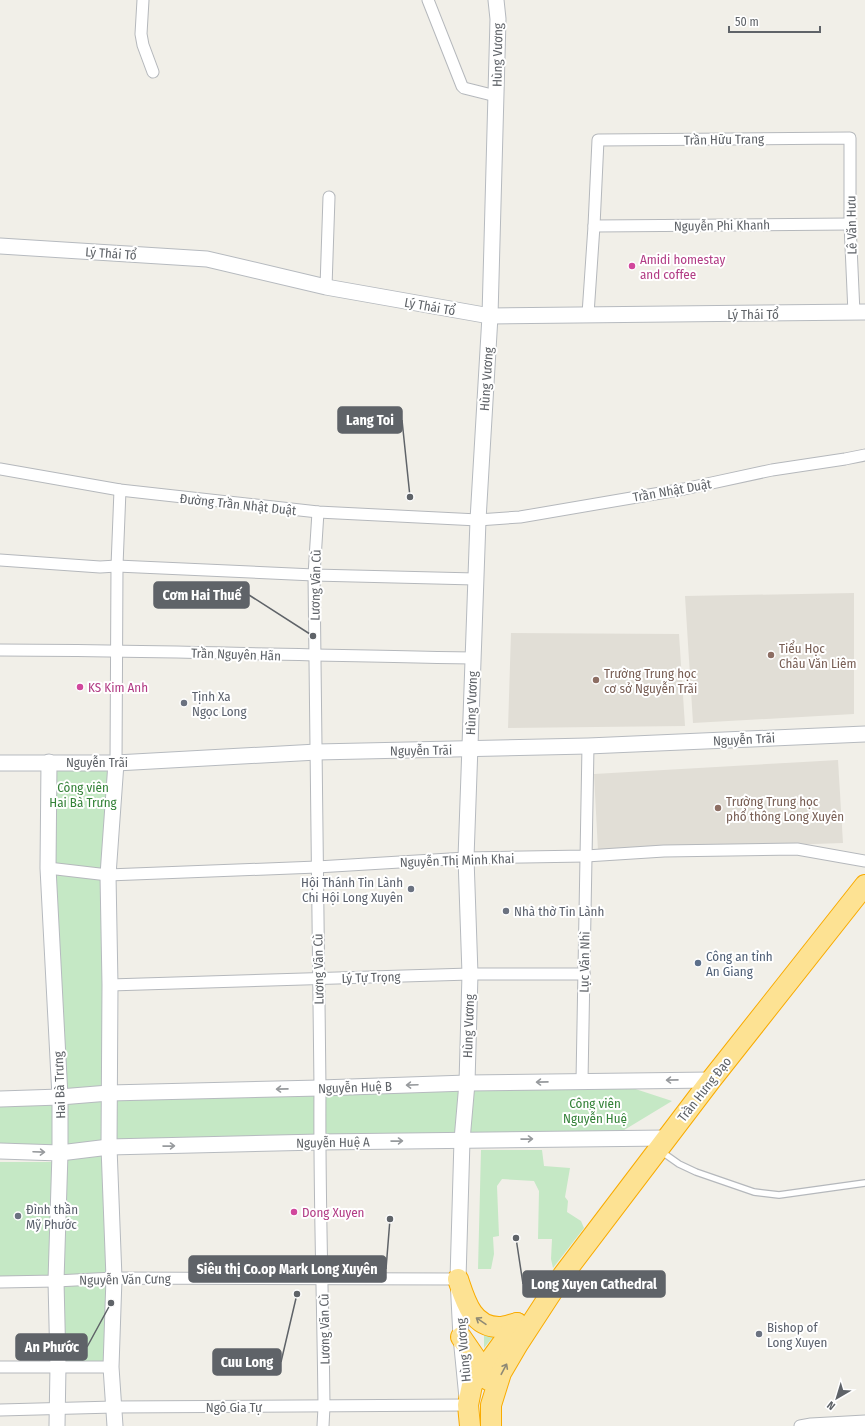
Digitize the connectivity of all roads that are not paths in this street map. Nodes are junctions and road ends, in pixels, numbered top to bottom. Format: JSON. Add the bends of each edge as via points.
{"nodes":[{"id":1,"x":143,"y":0,"type":"edge"},
{"id":2,"x":428,"y":0,"type":"edge"},
{"id":3,"x":496,"y":0,"type":"edge"},
{"id":4,"x":153,"y":72,"type":"dead end"},
{"id":5,"x":496,"y":96,"type":"junction"},
{"id":6,"x":850,"y":138,"type":"joint"},
{"id":7,"x":329,"y":197,"type":"dead end"},
{"id":8,"x":850,"y":224,"type":"junction"},
{"id":9,"x":594,"y":226,"type":"junction"},
{"id":10,"x":0,"y":246,"type":"edge"},
{"id":11,"x":326,"y":287,"type":"junction"},
{"id":12,"x":860,"y":313,"type":"edge"},
{"id":13,"x":588,"y":314,"type":"junction"},
{"id":14,"x":490,"y":316,"type":"junction"},
{"id":15,"x":865,"y":454,"type":"edge"},
{"id":16,"x":0,"y":469,"type":"edge"},
{"id":17,"x":120,"y":490,"type":"junction"},
{"id":18,"x":318,"y":512,"type":"junction"},
{"id":19,"x":478,"y":520,"type":"junction"},
{"id":20,"x":0,"y":560,"type":"edge"},
{"id":21,"x":117,"y":566,"type":"junction"},
{"id":22,"x":314,"y":575,"type":"junction"},
{"id":23,"x":475,"y":579,"type":"junction"},
{"id":24,"x":0,"y":650,"type":"edge"},
{"id":25,"x":116,"y":650,"type":"junction"},
{"id":26,"x":315,"y":656,"type":"junction"},
{"id":27,"x":473,"y":658,"type":"junction"},
{"id":28,"x":865,"y":734,"type":"edge"},
{"id":29,"x":588,"y":746,"type":"junction"},
{"id":30,"x":470,"y":749,"type":"junction"},
{"id":31,"x":317,"y":752,"type":"junction"},
{"id":32,"x":49,"y":762,"type":"junction"},
{"id":33,"x":116,"y":762,"type":"junction"},
{"id":34,"x":0,"y":763,"type":"edge"},
{"id":35,"x":586,"y":856,"type":"junction"},
{"id":36,"x":466,"y":858,"type":"junction"},
{"id":37,"x":865,"y":861,"type":"edge"},
{"id":38,"x":317,"y":867,"type":"junction"},
{"id":39,"x":48,"y":868,"type":"junction"},
{"id":40,"x":108,"y":875,"type":"junction"},
{"id":41,"x":865,"y":885,"type":"edge"},
{"id":42,"x":470,"y":974,"type":"junction"},
{"id":43,"x":584,"y":974,"type":"junction"},
{"id":44,"x":318,"y":979,"type":"junction"},
{"id":45,"x":110,"y":985,"type":"junction"},
{"id":46,"x":711,"y":1080,"type":"junction"},
{"id":47,"x":582,"y":1081,"type":"junction"},
{"id":48,"x":467,"y":1083,"type":"junction"},
{"id":49,"x":320,"y":1088,"type":"junction"},
{"id":50,"x":109,"y":1093,"type":"junction"},
{"id":51,"x":60,"y":1098,"type":"junction"},
{"id":52,"x":0,"y":1099,"type":"edge"},
{"id":53,"x":462,"y":1140,"type":"junction"},
{"id":54,"x":320,"y":1142,"type":"junction"},
{"id":55,"x":662,"y":1143,"type":"junction"},
{"id":56,"x":109,"y":1147,"type":"junction"},
{"id":57,"x":0,"y":1151,"type":"edge"},
{"id":58,"x":60,"y":1153,"type":"junction"},
{"id":59,"x":865,"y":1183,"type":"edge"},
{"id":60,"x":114,"y":1278,"type":"junction"},
{"id":61,"x":323,"y":1279,"type":"junction"},
{"id":62,"x":458,"y":1279,"type":"junction"},
{"id":63,"x":56,"y":1281,"type":"junction"},
{"id":64,"x":0,"y":1282,"type":"edge"},
{"id":65,"x":548,"y":1297,"type":"junction"},
{"id":66,"x":517,"y":1323,"type":"junction"},
{"id":67,"x":461,"y":1337,"type":"junction"},
{"id":68,"x":58,"y":1366,"type":"junction"},
{"id":69,"x":111,"y":1366,"type":"junction"},
{"id":70,"x":0,"y":1367,"type":"edge"},
{"id":71,"x":483,"y":1370,"type":"junction"},
{"id":72,"x":468,"y":1405,"type":"junction"},
{"id":73,"x":114,"y":1407,"type":"junction"},
{"id":74,"x":324,"y":1407,"type":"junction"},
{"id":75,"x":57,"y":1408,"type":"junction"},
{"id":76,"x":0,"y":1410,"type":"edge"},
{"id":77,"x":491,"y":1418,"type":"edge"},
{"id":78,"x":865,"y":1421,"type":"edge"},
{"id":79,"x":57,"y":1426,"type":"edge"},
{"id":80,"x":115,"y":1426,"type":"edge"},
{"id":81,"x":323,"y":1426,"type":"edge"},
{"id":82,"x":470,"y":1426,"type":"edge"},
{"id":83,"x":800,"y":1426,"type":"edge"}],
"edges":[{"from":1,"to":4,"type":"street","via":[[142,45]]},
{"from":2,"to":5,"type":"street","via":[[462,86]]},
{"from":3,"to":5,"type":"street","name":"Hùng Vương"},
{"from":5,"to":14,"type":"street","name":"Hùng Vương"},
{"from":6,"to":8,"type":"street","name":"Lê Văn Hưu"},
{"from":6,"to":9,"type":"street","name":"Trần Hữu Trang","via":[[598,140]]},
{"from":7,"to":11,"type":"street"},
{"from":8,"to":9,"type":"street","name":"Nguyễn Phi Khanh"},
{"from":8,"to":12,"type":"street","name":"Lê Văn Hưu"},
{"from":9,"to":13,"type":"street"},
{"from":10,"to":11,"type":"street","name":"Lý Thái Tổ","via":[[207,259]]},
{"from":11,"to":14,"type":"street","name":"Lý Thái Tổ"},
{"from":12,"to":13,"type":"street","name":"Lý Thái Tổ"},
{"from":13,"to":14,"type":"street","name":"Lý Thái Tổ"},
{"from":14,"to":19,"type":"street","name":"Hùng Vương"},
{"from":15,"to":19,"type":"street","name":"Trần Nhật Duật","via":[[520,517]]},
{"from":16,"to":17,"type":"street","name":"Đường Trần Nhật Duật"},
{"from":17,"to":18,"type":"street","name":"Đường Trần Nhật Duật"},
{"from":17,"to":21,"type":"street"},
{"from":18,"to":19,"type":"street","name":"Đường Trần Nhật Duật"},
{"from":18,"to":22,"type":"street","name":"Lương Vãn Cù"},
{"from":19,"to":23,"type":"street","name":"Hùng Vương"},
{"from":20,"to":21,"type":"street"},
{"from":21,"to":22,"type":"street"},
{"from":21,"to":25,"type":"street"},
{"from":22,"to":23,"type":"street"},
{"from":22,"to":26,"type":"street","name":"Lương Vãn Cù"},
{"from":23,"to":27,"type":"street","name":"Hùng Vương"},
{"from":24,"to":25,"type":"street","name":"Trần Nguyên Hãn"},
{"from":25,"to":26,"type":"street","name":"Trần Nguyên Hãn"},
{"from":25,"to":33,"type":"street"},
{"from":26,"to":27,"type":"street","name":"Trần Nguyên Hãn"},
{"from":26,"to":31,"type":"street","name":"Lương Vãn Cù"},
{"from":27,"to":30,"type":"street","name":"Hùng Vương"},
{"from":28,"to":29,"type":"street","name":"Nguyễn Trãi"},
{"from":29,"to":30,"type":"street","name":"Nguyễn Trãi"},
{"from":29,"to":35,"type":"street","name":"Lục Văn Nhì"},
{"from":30,"to":31,"type":"street","name":"Nguyễn Trãi"},
{"from":30,"to":36,"type":"street","name":"Hùng Vương"},
{"from":31,"to":33,"type":"street","name":"Nguyễn Trãi"},
{"from":31,"to":38,"type":"street","name":"Lương Vãn Cù"},
{"from":32,"to":33,"type":"street","name":"Nguyễn Trãi"},
{"from":32,"to":34,"type":"street","name":"Nguyễn Trãi"},
{"from":32,"to":39,"type":"street","name":"Hai Bà Trưng"},
{"from":33,"to":40,"type":"street"},
{"from":35,"to":36,"type":"street","name":"Nguyễn Thị Minh Khai"},
{"from":35,"to":37,"type":"street","name":"Nguyễn Thị Minh Khai","via":[[664,851],[797,849]]},
{"from":35,"to":43,"type":"street","name":"Lục Văn Nhì"},
{"from":36,"to":38,"type":"street","name":"Nguyễn Thị Minh Khai"},
{"from":36,"to":42,"type":"street","name":"Hùng Vương"},
{"from":38,"to":40,"type":"street","name":"Nguyễn Thị Minh Khai"},
{"from":38,"to":44,"type":"street","name":"Lương Vãn Cù"},
{"from":39,"to":40,"type":"street","name":"Nguyễn Thị Minh Khai"},
{"from":39,"to":51,"type":"street","name":"Hai Bà Trưng"},
{"from":40,"to":45,"type":"street"},
{"from":41,"to":46,"type":"highway","name":"Trần Hưng Đạo"},
{"from":42,"to":43,"type":"street","name":"Lý Tự Trọng"},
{"from":42,"to":44,"type":"street","name":"Lý Tự Trọng"},
{"from":42,"to":48,"type":"street","name":"Hùng Vương"},
{"from":43,"to":47,"type":"street","name":"Lục Văn Nhì"},
{"from":44,"to":45,"type":"street","name":"Lý Tự Trọng"},
{"from":44,"to":49,"type":"street","name":"Lương Vãn Cù"},
{"from":45,"to":50,"type":"street"},
{"from":46,"to":47,"type":"street","name":"Nguyễn Huệ B","one_way":true},
{"from":46,"to":55,"type":"highway","name":"Trần Hưng Đạo"},
{"from":47,"to":48,"type":"street","name":"Nguyễn Huệ B","one_way":true},
{"from":48,"to":49,"type":"street","name":"Nguyễn Huệ B","one_way":true},
{"from":48,"to":53,"type":"street","name":"Hùng Vương"},
{"from":49,"to":50,"type":"street","name":"Nguyễn Huệ B","one_way":true},
{"from":49,"to":54,"type":"street","name":"Lương Vãn Cù"},
{"from":50,"to":51,"type":"street","name":"Nguyễn Huệ B"},
{"from":50,"to":56,"type":"street"},
{"from":51,"to":52,"type":"street","name":"Nguyễn Huệ B"},
{"from":51,"to":58,"type":"street","name":"Hai Bà Trưng"},
{"from":54,"to":53,"type":"street","name":"Nguyễn Huệ A","one_way":true},
{"from":53,"to":55,"type":"street","name":"Nguyễn Huệ A","one_way":true},
{"from":53,"to":62,"type":"street","name":"Hùng Vương"},
{"from":56,"to":54,"type":"street","name":"Nguyễn Huệ A","one_way":true},
{"from":54,"to":61,"type":"street","name":"Lương Vãn Cù"},
{"from":55,"to":59,"type":"lane","via":[[679,1164],[768,1195]]},
{"from":55,"to":65,"type":"highway","name":"Trần Hưng Đạo"},
{"from":56,"to":58,"type":"street","name":"Nguyễn Huệ A"},
{"from":56,"to":60,"type":"street"},
{"from":57,"to":58,"type":"street","name":"Nguyễn Huệ A","one_way":true},
{"from":58,"to":63,"type":"street","name":"Hai Bà Trưng"},
{"from":60,"to":61,"type":"street","name":"Nguyễn Văn Cưng"},
{"from":60,"to":63,"type":"street","name":"Nguyễn Văn Cưng"},
{"from":60,"to":69,"type":"street"},
{"from":61,"to":62,"type":"street","name":"Nguyễn Văn Cưng"},
{"from":61,"to":74,"type":"street","name":"Lương Vãn Cù"},
{"from":66,"to":62,"type":"highway","one_way":true,"via":[[500,1327],[487,1325],[475,1318],[466,1303]]},
{"from":62,"to":67,"type":"street","name":"Hùng Vương"},
{"from":63,"to":64,"type":"street","name":"Nguyễn Văn Cưng"},
{"from":63,"to":68,"type":"street","name":"Hai Bà Trưng"},
{"from":65,"to":66,"type":"highway"},
{"from":77,"to":65,"type":"highway","one_way":true,"via":[[501,1373]]},
{"from":66,"to":71,"type":"highway"},
{"from":67,"to":71,"type":"highway"},
{"from":67,"to":72,"type":"street","name":"Hùng Vương"},
{"from":68,"to":69,"type":"street"},
{"from":68,"to":70,"type":"street"},
{"from":68,"to":75,"type":"street","name":"Hai Bà Trưng"},
{"from":69,"to":73,"type":"street"},
{"from":71,"to":72,"type":"highway","via":[[472,1385]]},
{"from":71,"to":77,"type":"highway","via":[[488,1378]]},
{"from":72,"to":74,"type":"street","name":"Ngô Gia Tự"},
{"from":72,"to":82,"type":"highway"},
{"from":73,"to":74,"type":"street","name":"Ngô Gia Tự"},
{"from":73,"to":75,"type":"street","name":"Ngô Gia Tự"},
{"from":73,"to":80,"type":"street"},
{"from":74,"to":81,"type":"street","name":"Lương Vãn Cù"},
{"from":75,"to":76,"type":"street","name":"Ngô Gia Tự"},
{"from":75,"to":79,"type":"street","name":"Hai Bà Trưng"},
{"from":78,"to":83,"type":"street"}]}
